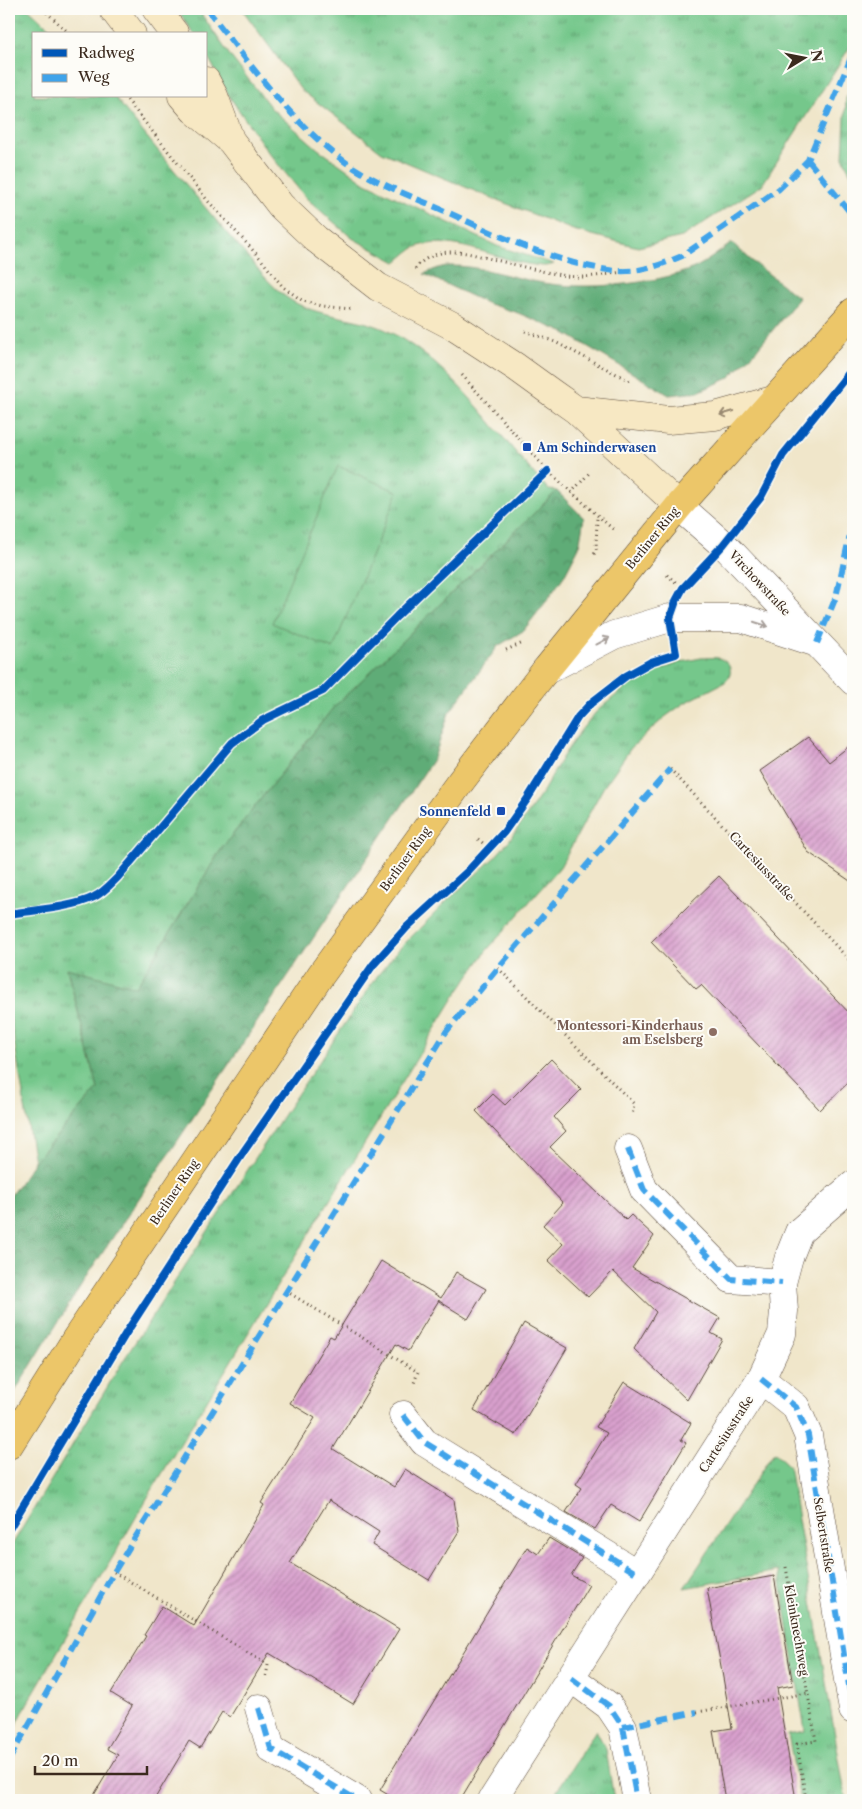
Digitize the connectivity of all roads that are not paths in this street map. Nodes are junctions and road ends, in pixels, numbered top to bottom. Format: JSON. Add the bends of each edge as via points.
{"nodes":[{"id":1,"x":112,"y":9,"type":"edge"},
{"id":2,"x":156,"y":9,"type":"edge"},
{"id":3,"x":130,"y":32,"type":"edge"},
{"id":4,"x":173,"y":32,"type":"edge"},
{"id":5,"x":208,"y":85,"type":"edge"},
{"id":6,"x":184,"y":98,"type":"edge"},
{"id":7,"x":231,"y":141,"type":"junction"},
{"id":8,"x":853,"y":312,"type":"edge"},
{"id":9,"x":774,"y":400,"type":"junction"},
{"id":10,"x":576,"y":410,"type":"junction"},
{"id":11,"x":679,"y":506,"type":"junction"},
{"id":12,"x":817,"y":643,"type":"junction"},
{"id":13,"x":544,"y":671,"type":"junction"},
{"id":14,"x":853,"y":681,"type":"edge"},
{"id":15,"x":628,"y":1149,"type":"road end"},
{"id":16,"x":853,"y":1185,"type":"edge"},
{"id":17,"x":782,"y":1283,"type":"junction"},
{"id":18,"x":761,"y":1379,"type":"junction"},
{"id":19,"x":403,"y":1415,"type":"road end"},
{"id":20,"x":9,"y":1445,"type":"edge"},
{"id":21,"x":636,"y":1573,"type":"junction"},
{"id":22,"x":571,"y":1678,"type":"junction"},
{"id":23,"x":258,"y":1708,"type":"road end"},
{"id":24,"x":853,"y":1710,"type":"edge"},
{"id":25,"x":357,"y":1800,"type":"edge"},
{"id":26,"x":492,"y":1800,"type":"edge"},
{"id":27,"x":637,"y":1800,"type":"edge"}],
"edges":[{"from":1,"to":3,"type":"street"},
{"from":2,"to":4,"type":"street"},
{"from":5,"to":7,"type":"street"},
{"from":6,"to":7,"type":"street"},
{"from":7,"to":10,"type":"street","via":[[281,206],[323,245],[378,287],[452,326]]},
{"from":8,"to":9,"type":"main road","name":"Berliner Ring"},
{"from":9,"to":10,"type":"street","one_way":true,"via":[[715,416],[668,420]]},
{"from":9,"to":11,"type":"main road","name":"Berliner Ring"},
{"from":10,"to":11,"type":"street"},
{"from":11,"to":12,"type":"street","name":"Virchowstraße","via":[[728,548]]},
{"from":11,"to":13,"type":"main road","name":"Berliner Ring"},
{"from":13,"to":12,"type":"street","name":"Virchowstraße","one_way":true,"via":[[614,635],[670,618],[741,618]]},
{"from":12,"to":14,"type":"street","name":"Virchowstraße"},
{"from":13,"to":20,"type":"main road","name":"Berliner Ring","via":[[320,976],[77,1337]]},
{"from":15,"to":17,"type":"street","via":[[644,1190],[731,1279]]},
{"from":16,"to":17,"type":"street","name":"Cartesiusstraße","via":[[799,1232]]},
{"from":17,"to":18,"type":"street","name":"Cartesiusstraße","via":[[782,1334]]},
{"from":18,"to":21,"type":"street","name":"Cartesiusstraße"},
{"from":18,"to":24,"type":"street","name":"Selbertstraße","via":[[796,1406],[808,1435]]},
{"from":19,"to":21,"type":"street","via":[[424,1442]]},
{"from":21,"to":22,"type":"street","name":"Cartesiusstraße"},
{"from":22,"to":26,"type":"street","name":"Cartesiusstraße"},
{"from":22,"to":27,"type":"street","via":[[609,1706],[623,1727]]},
{"from":23,"to":25,"type":"street","via":[[271,1749]]}]}
